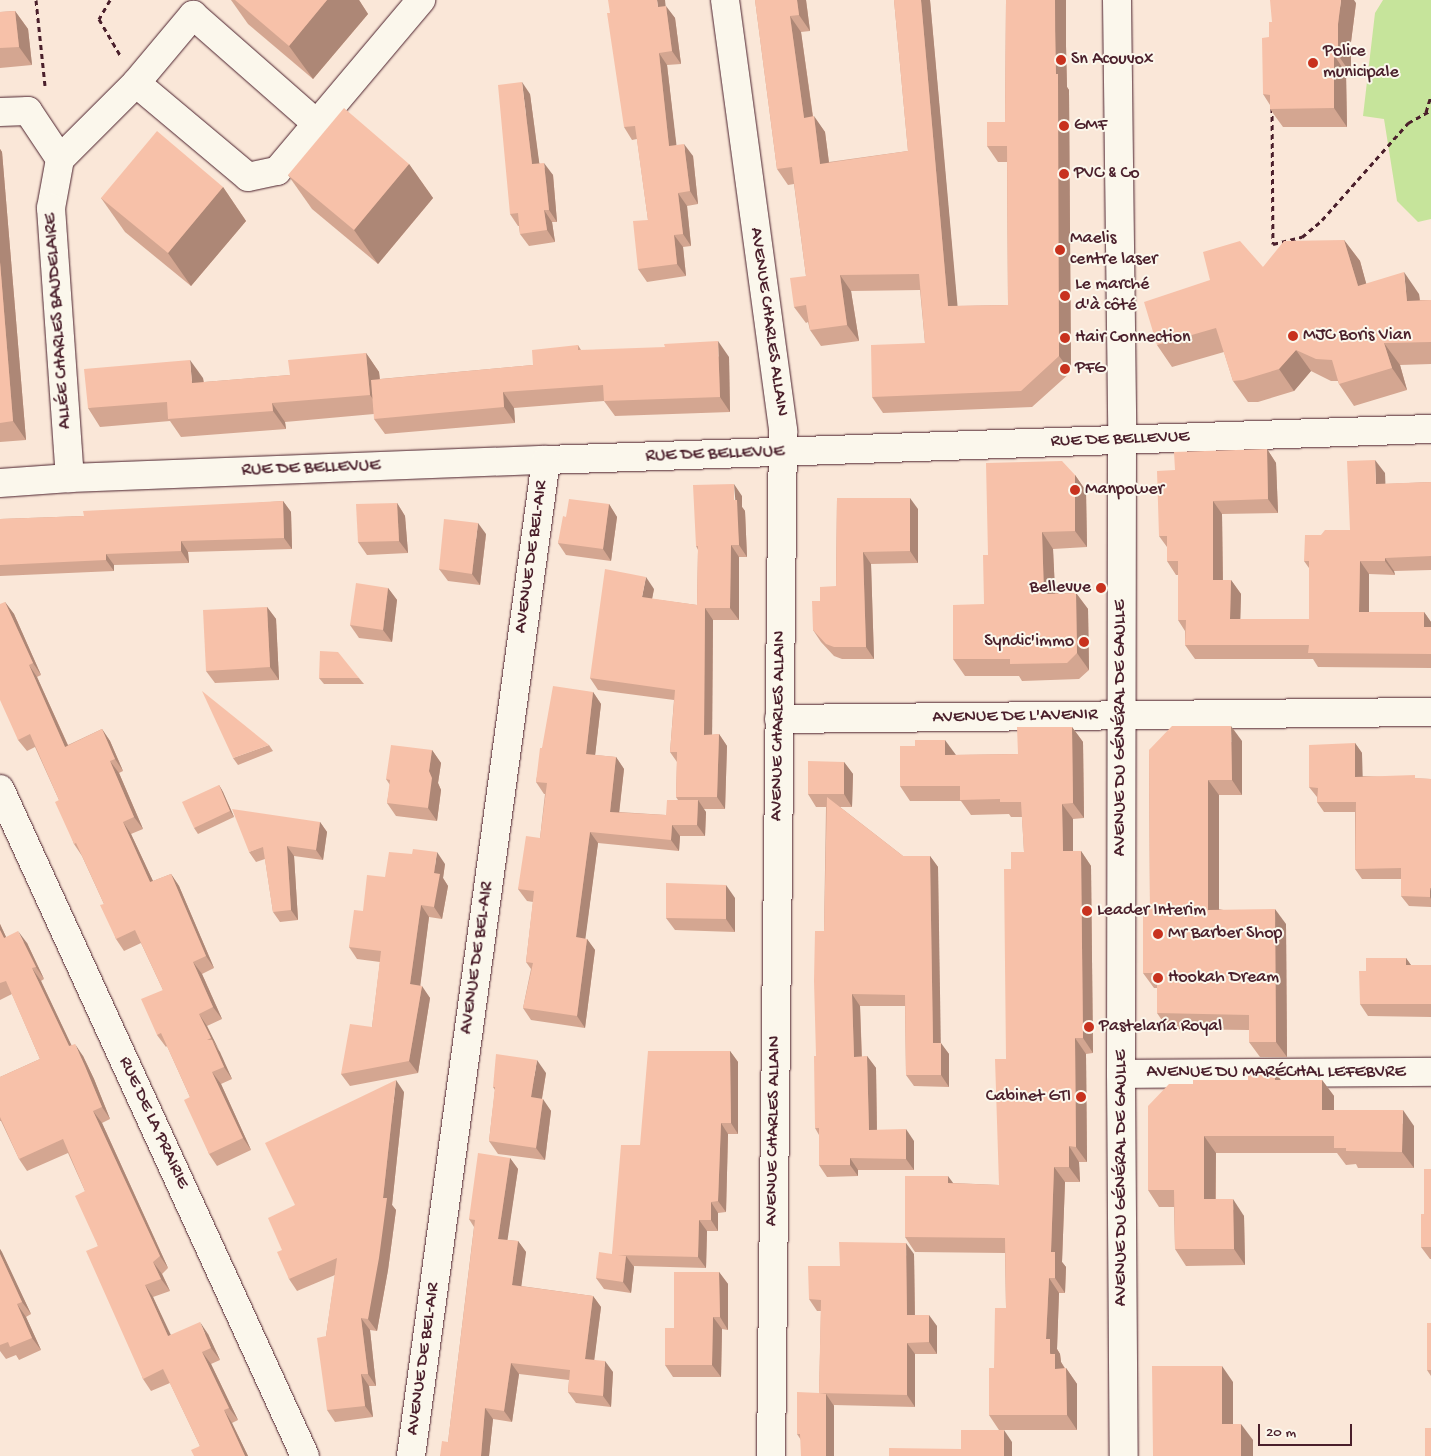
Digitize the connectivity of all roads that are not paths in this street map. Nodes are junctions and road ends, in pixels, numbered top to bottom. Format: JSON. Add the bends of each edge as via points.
{"nodes":[{"id":1,"x":421,"y":0,"type":"edge"},
{"id":2,"x":725,"y":0,"type":"edge"},
{"id":3,"x":1116,"y":0,"type":"edge"},
{"id":4,"x":136,"y":82,"type":"junction"},
{"id":5,"x":0,"y":112,"type":"edge"},
{"id":6,"x":316,"y":123,"type":"junction"},
{"id":7,"x":60,"y":159,"type":"junction"},
{"id":8,"x":1431,"y":428,"type":"edge"},
{"id":9,"x":1122,"y":440,"type":"junction"},
{"id":10,"x":782,"y":453,"type":"junction"},
{"id":11,"x":546,"y":460,"type":"junction"},
{"id":12,"x":70,"y":478,"type":"junction"},
{"id":13,"x":0,"y":483,"type":"edge"},
{"id":14,"x":1431,"y":712,"type":"edge"},
{"id":15,"x":1121,"y":715,"type":"junction"},
{"id":16,"x":779,"y":719,"type":"junction"},
{"id":17,"x":0,"y":790,"type":"edge"},
{"id":18,"x":1431,"y":1072,"type":"edge"},
{"id":19,"x":1121,"y":1074,"type":"junction"},
{"id":20,"x":305,"y":1456,"type":"edge"},
{"id":21,"x":411,"y":1456,"type":"edge"},
{"id":22,"x":771,"y":1456,"type":"edge"},
{"id":23,"x":1124,"y":1456,"type":"edge"}],
"edges":[{"from":1,"to":6,"type":"street"},
{"from":2,"to":10,"type":"street","name":"AVENUE CHARLES ALLAIN","via":[[782,431]]},
{"from":3,"to":9,"type":"street","name":"AVENUE DU GÉNÉRAL DE GAULLE"},
{"from":4,"to":6,"type":"street","via":[[248,177],[277,171]]},
{"from":4,"to":6,"type":"street","via":[[193,14]]},
{"from":4,"to":7,"type":"street"},
{"from":5,"to":7,"type":"street","via":[[28,112]]},
{"from":7,"to":12,"type":"street","name":"ALLÉE CHARLES BAUDELAIRE","via":[[51,208]]},
{"from":8,"to":9,"type":"street","name":"RUE DE BELLEVUE"},
{"from":9,"to":10,"type":"street","name":"RUE DE BELLEVUE"},
{"from":9,"to":15,"type":"street","name":"AVENUE DU GÉNÉRAL DE GAULLE"},
{"from":10,"to":11,"type":"street","name":"RUE DE BELLEVUE"},
{"from":10,"to":16,"type":"street","name":"AVENUE CHARLES ALLAIN"},
{"from":11,"to":12,"type":"street","name":"RUE DE BELLEVUE"},
{"from":11,"to":21,"type":"street","name":"AVENUE DE BEL-AIR"},
{"from":12,"to":13,"type":"street","name":"RUE DE BELLEVUE"},
{"from":14,"to":15,"type":"street","name":"AVENUE DE L'AVENIR"},
{"from":15,"to":16,"type":"street","name":"AVENUE DE L'AVENIR"},
{"from":15,"to":19,"type":"street","name":"AVENUE DU GÉNÉRAL DE GAULLE"},
{"from":16,"to":22,"type":"street","name":"AVENUE CHARLES ALLAIN"},
{"from":17,"to":20,"type":"street","name":"RUE DE LA PRAIRIE"},
{"from":18,"to":19,"type":"street","name":"AVENUE DU MARÉCHAL LEFEBVRE"},
{"from":19,"to":23,"type":"street","name":"AVENUE DU GÉNÉRAL DE GAULLE"}]}
